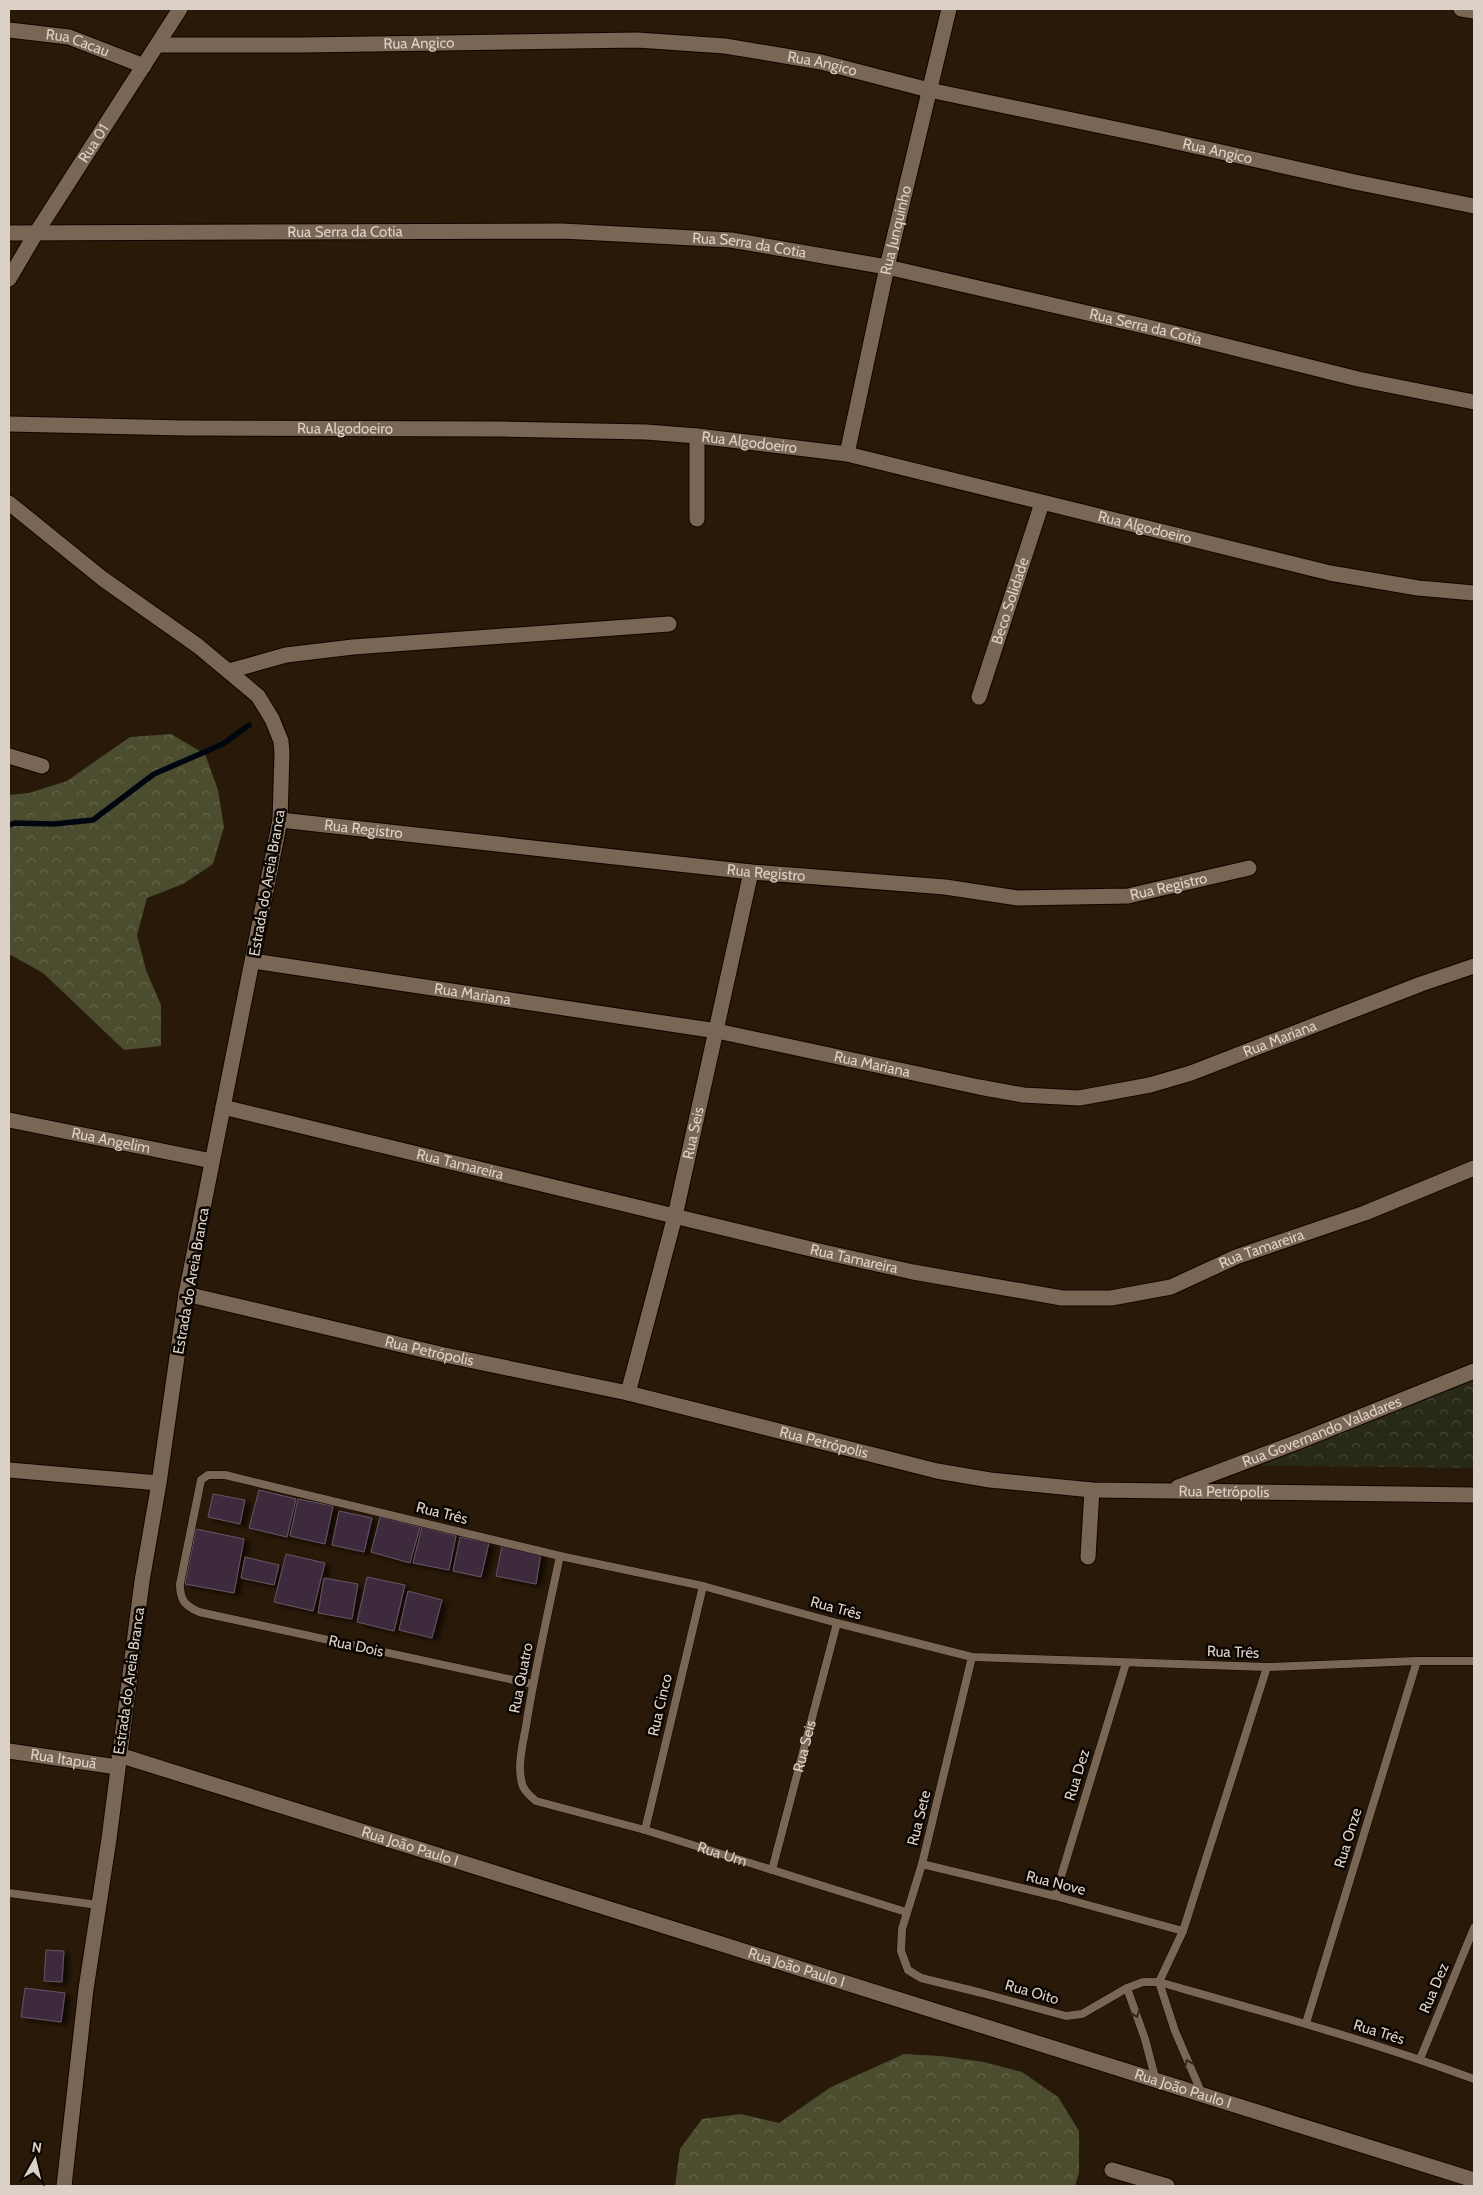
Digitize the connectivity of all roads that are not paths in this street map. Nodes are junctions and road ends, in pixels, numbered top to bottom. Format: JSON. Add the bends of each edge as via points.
{"nodes":[{"id":1,"x":180,"y":9,"type":"edge"},
{"id":2,"x":949,"y":9,"type":"edge"},
{"id":3,"x":1461,"y":9,"type":"edge"},
{"id":4,"x":1474,"y":12,"type":"edge"},
{"id":5,"x":9,"y":30,"type":"edge"},
{"id":6,"x":158,"y":45,"type":"junction"},
{"id":7,"x":144,"y":66,"type":"junction"},
{"id":8,"x":929,"y":90,"type":"junction"},
{"id":9,"x":1474,"y":206,"type":"edge"},
{"id":10,"x":9,"y":233,"type":"edge"},
{"id":11,"x":36,"y":233,"type":"junction"},
{"id":12,"x":887,"y":267,"type":"junction"},
{"id":13,"x":9,"y":279,"type":"edge"},
{"id":14,"x":1474,"y":402,"type":"edge"},
{"id":15,"x":9,"y":424,"type":"edge"},
{"id":16,"x":697,"y":436,"type":"junction"},
{"id":17,"x":847,"y":454,"type":"junction"},
{"id":18,"x":9,"y":503,"type":"edge"},
{"id":19,"x":1042,"y":503,"type":"junction"},
{"id":20,"x":697,"y":519,"type":"dead end"},
{"id":21,"x":1474,"y":593,"type":"edge"},
{"id":22,"x":669,"y":624,"type":"dead end"},
{"id":23,"x":229,"y":672,"type":"junction"},
{"id":24,"x":979,"y":697,"type":"dead end"},
{"id":25,"x":9,"y":756,"type":"edge"},
{"id":26,"x":42,"y":766,"type":"dead end"},
{"id":27,"x":280,"y":820,"type":"junction"},
{"id":28,"x":1250,"y":868,"type":"dead end"},
{"id":29,"x":751,"y":872,"type":"junction"},
{"id":30,"x":253,"y":961,"type":"junction"},
{"id":31,"x":1474,"y":966,"type":"edge"},
{"id":32,"x":717,"y":1031,"type":"junction"},
{"id":33,"x":222,"y":1108,"type":"junction"},
{"id":34,"x":9,"y":1120,"type":"edge"},
{"id":35,"x":212,"y":1161,"type":"junction"},
{"id":36,"x":1474,"y":1168,"type":"edge"},
{"id":37,"x":675,"y":1216,"type":"junction"},
{"id":38,"x":186,"y":1294,"type":"junction"},
{"id":39,"x":1474,"y":1371,"type":"edge"},
{"id":40,"x":628,"y":1393,"type":"junction"},
{"id":41,"x":9,"y":1470,"type":"edge"},
{"id":42,"x":159,"y":1483,"type":"junction"},
{"id":43,"x":1092,"y":1490,"type":"junction"},
{"id":44,"x":1167,"y":1491,"type":"junction"},
{"id":45,"x":1474,"y":1495,"type":"edge"},
{"id":46,"x":560,"y":1556,"type":"junction"},
{"id":47,"x":1088,"y":1558,"type":"dead end"},
{"id":48,"x":702,"y":1586,"type":"junction"},
{"id":49,"x":183,"y":1602,"type":"joint"},
{"id":50,"x":837,"y":1623,"type":"junction"},
{"id":51,"x":972,"y":1657,"type":"junction"},
{"id":52,"x":1417,"y":1661,"type":"junction"},
{"id":53,"x":1474,"y":1661,"type":"edge"},
{"id":54,"x":1126,"y":1663,"type":"junction"},
{"id":55,"x":1267,"y":1667,"type":"junction"},
{"id":56,"x":532,"y":1684,"type":"junction"},
{"id":57,"x":9,"y":1751,"type":"edge"},
{"id":58,"x":118,"y":1761,"type":"junction"},
{"id":59,"x":536,"y":1801,"type":"joint"},
{"id":60,"x":645,"y":1830,"type":"junction"},
{"id":61,"x":922,"y":1864,"type":"junction"},
{"id":62,"x":772,"y":1870,"type":"junction"},
{"id":63,"x":9,"y":1893,"type":"edge"},
{"id":64,"x":1055,"y":1896,"type":"junction"},
{"id":65,"x":98,"y":1905,"type":"junction"},
{"id":66,"x":906,"y":1912,"type":"junction"},
{"id":67,"x":1474,"y":1928,"type":"edge"},
{"id":68,"x":1183,"y":1931,"type":"junction"},
{"id":69,"x":920,"y":1978,"type":"joint"},
{"id":70,"x":1159,"y":1982,"type":"junction"},
{"id":71,"x":1127,"y":1988,"type":"junction"},
{"id":72,"x":1306,"y":2023,"type":"junction"},
{"id":73,"x":1420,"y":2059,"type":"junction"},
{"id":74,"x":1474,"y":2079,"type":"edge"},
{"id":75,"x":1156,"y":2081,"type":"junction"},
{"id":76,"x":1202,"y":2096,"type":"junction"},
{"id":77,"x":1112,"y":2170,"type":"dead end"},
{"id":78,"x":1474,"y":2180,"type":"edge"},
{"id":79,"x":1131,"y":2181,"type":"edge"},
{"id":80,"x":64,"y":2186,"type":"edge"},
{"id":81,"x":1167,"y":2186,"type":"edge"}],
"edges":[{"from":1,"to":6,"type":"street","name":"Rua 01"},
{"from":2,"to":8,"type":"street","name":"Rua Junquinho"},
{"from":3,"to":4,"type":"street"},
{"from":5,"to":7,"type":"street","name":"Rua Cacau","via":[[69,37]]},
{"from":6,"to":7,"type":"street","name":"Rua 01"},
{"from":6,"to":8,"type":"street","name":"Rua Angico","via":[[637,40],[725,46],[821,62]]},
{"from":7,"to":11,"type":"street","name":"Rua 01"},
{"from":8,"to":9,"type":"street","name":"Rua Angico"},
{"from":8,"to":12,"type":"street","name":"Rua Junquinho"},
{"from":10,"to":11,"type":"street","name":"Rua Serra da Cotia"},
{"from":11,"to":12,"type":"street","name":"Rua Serra da Cotia","via":[[571,231],[731,240]]},
{"from":11,"to":13,"type":"street","name":"Rua 01"},
{"from":12,"to":14,"type":"street","name":"Rua Serra da Cotia","via":[[1358,379]]},
{"from":12,"to":17,"type":"street","name":"Rua Junquinho"},
{"from":15,"to":16,"type":"street","name":"Rua Algodoeiro","via":[[185,428],[501,428]]},
{"from":16,"to":17,"type":"street","name":"Rua Algodoeiro"},
{"from":16,"to":20,"type":"street"},
{"from":17,"to":19,"type":"street","name":"Rua Algodoeiro"},
{"from":18,"to":23,"type":"street","name":"Estrada do Areia Branca","via":[[103,579],[198,646]]},
{"from":19,"to":21,"type":"street","name":"Rua Algodoeiro","via":[[1330,573],[1418,588]]},
{"from":19,"to":24,"type":"street","name":"Beco Solidade"},
{"from":22,"to":23,"type":"street","via":[[353,647],[286,655]]},
{"from":23,"to":27,"type":"street","name":"Estrada do Areia Branca","via":[[258,696],[279,734],[282,753]]},
{"from":25,"to":26,"type":"street"},
{"from":27,"to":29,"type":"street","name":"Rua Registro"},
{"from":27,"to":30,"type":"street","name":"Estrada do Areia Branca"},
{"from":28,"to":29,"type":"street","name":"Rua Registro","via":[[1128,896],[1094,898],[1018,898],[945,887]]},
{"from":29,"to":32,"type":"street","name":"Rua Seis"},
{"from":30,"to":32,"type":"street","name":"Rua Mariana"},
{"from":30,"to":33,"type":"street","name":"Estrada do Areia Branca"},
{"from":31,"to":32,"type":"street","name":"Rua Mariana","via":[[1191,1073],[1150,1085],[1079,1098],[979,1087]]},
{"from":32,"to":37,"type":"street","name":"Rua Seis"},
{"from":33,"to":35,"type":"street","name":"Estrada do Areia Branca"},
{"from":33,"to":37,"type":"street","name":"Rua Tamareira"},
{"from":34,"to":35,"type":"street","name":"Rua Angelim"},
{"from":35,"to":38,"type":"street","name":"Estrada do Areia Branca"},
{"from":36,"to":37,"type":"street","name":"Rua Tamareira","via":[[1365,1213],[1236,1257],[1171,1287],[1111,1298],[1062,1298],[952,1280]]},
{"from":37,"to":40,"type":"street","name":"Rua Seis"},
{"from":38,"to":40,"type":"street","name":"Rua Petrópolis","via":[[440,1354]]},
{"from":38,"to":42,"type":"street","name":"Estrada do Areia Branca"},
{"from":39,"to":44,"type":"street","name":"Rua Governando Valadares"},
{"from":40,"to":43,"type":"street","name":"Rua Petrópolis","via":[[937,1471]]},
{"from":41,"to":42,"type":"street"},
{"from":42,"to":58,"type":"street","name":"Estrada do Areia Branca"},
{"from":43,"to":44,"type":"street","name":"Rua Petrópolis"},
{"from":43,"to":47,"type":"street"},
{"from":44,"to":45,"type":"street","name":"Rua Petrópolis"},
{"from":46,"to":48,"type":"lane","name":"Rua Três"},
{"from":46,"to":49,"type":"lane","name":"Rua Três","via":[[225,1475],[208,1475],[201,1480],[197,1492],[180,1584]]},
{"from":46,"to":56,"type":"lane","name":"Rua Quatro"},
{"from":48,"to":50,"type":"lane","name":"Rua Três"},
{"from":48,"to":60,"type":"lane","name":"Rua Cinco"},
{"from":49,"to":56,"type":"lane","name":"Rua Dois","via":[[199,1612]]},
{"from":50,"to":51,"type":"lane","name":"Rua Três"},
{"from":50,"to":62,"type":"lane","name":"Rua Seis"},
{"from":51,"to":54,"type":"lane","name":"Rua Três"},
{"from":51,"to":61,"type":"lane","name":"Rua Sete"},
{"from":52,"to":53,"type":"lane","name":"Rua Três"},
{"from":52,"to":55,"type":"lane","name":"Rua Três"},
{"from":52,"to":72,"type":"lane","name":"Rua Onze"},
{"from":54,"to":55,"type":"lane","name":"Rua Três"},
{"from":54,"to":64,"type":"lane","name":"Rua Dez"},
{"from":55,"to":68,"type":"lane"},
{"from":56,"to":59,"type":"lane","name":"Rua Quatro","via":[[520,1778],[523,1788]]},
{"from":57,"to":58,"type":"street","name":"Rua Itapuã"},
{"from":58,"to":65,"type":"street","name":"Estrada do Areia Branca"},
{"from":58,"to":75,"type":"street","name":"Rua João Paulo I"},
{"from":59,"to":60,"type":"lane","name":"Rua Um"},
{"from":60,"to":62,"type":"lane","name":"Rua Um"},
{"from":61,"to":64,"type":"lane","name":"Rua Nove"},
{"from":61,"to":66,"type":"lane","name":"Rua Sete"},
{"from":62,"to":66,"type":"lane","name":"Rua Um"},
{"from":63,"to":65,"type":"lane"},
{"from":64,"to":68,"type":"lane","name":"Rua Nove"},
{"from":65,"to":80,"type":"street","name":"Estrada do Areia Branca"},
{"from":66,"to":69,"type":"lane","name":"Rua Sete","via":[[901,1951],[908,1970]]},
{"from":67,"to":73,"type":"lane","name":"Rua Dez"},
{"from":68,"to":70,"type":"lane"},
{"from":69,"to":71,"type":"lane","name":"Rua Oito","via":[[1066,2016],[1082,2014]]},
{"from":70,"to":71,"type":"lane","name":"Rua Oito","via":[[1143,1982]]},
{"from":70,"to":72,"type":"lane","name":"Rua Três"},
{"from":76,"to":70,"type":"lane","one_way":true},
{"from":71,"to":75,"type":"lane","one_way":true},
{"from":72,"to":73,"type":"lane","name":"Rua Três"},
{"from":73,"to":74,"type":"lane","name":"Rua Três"},
{"from":75,"to":76,"type":"street","name":"Rua João Paulo I"},
{"from":76,"to":78,"type":"street","name":"Rua João Paulo I"},
{"from":77,"to":79,"type":"street"},
{"from":79,"to":81,"type":"street"}]}
